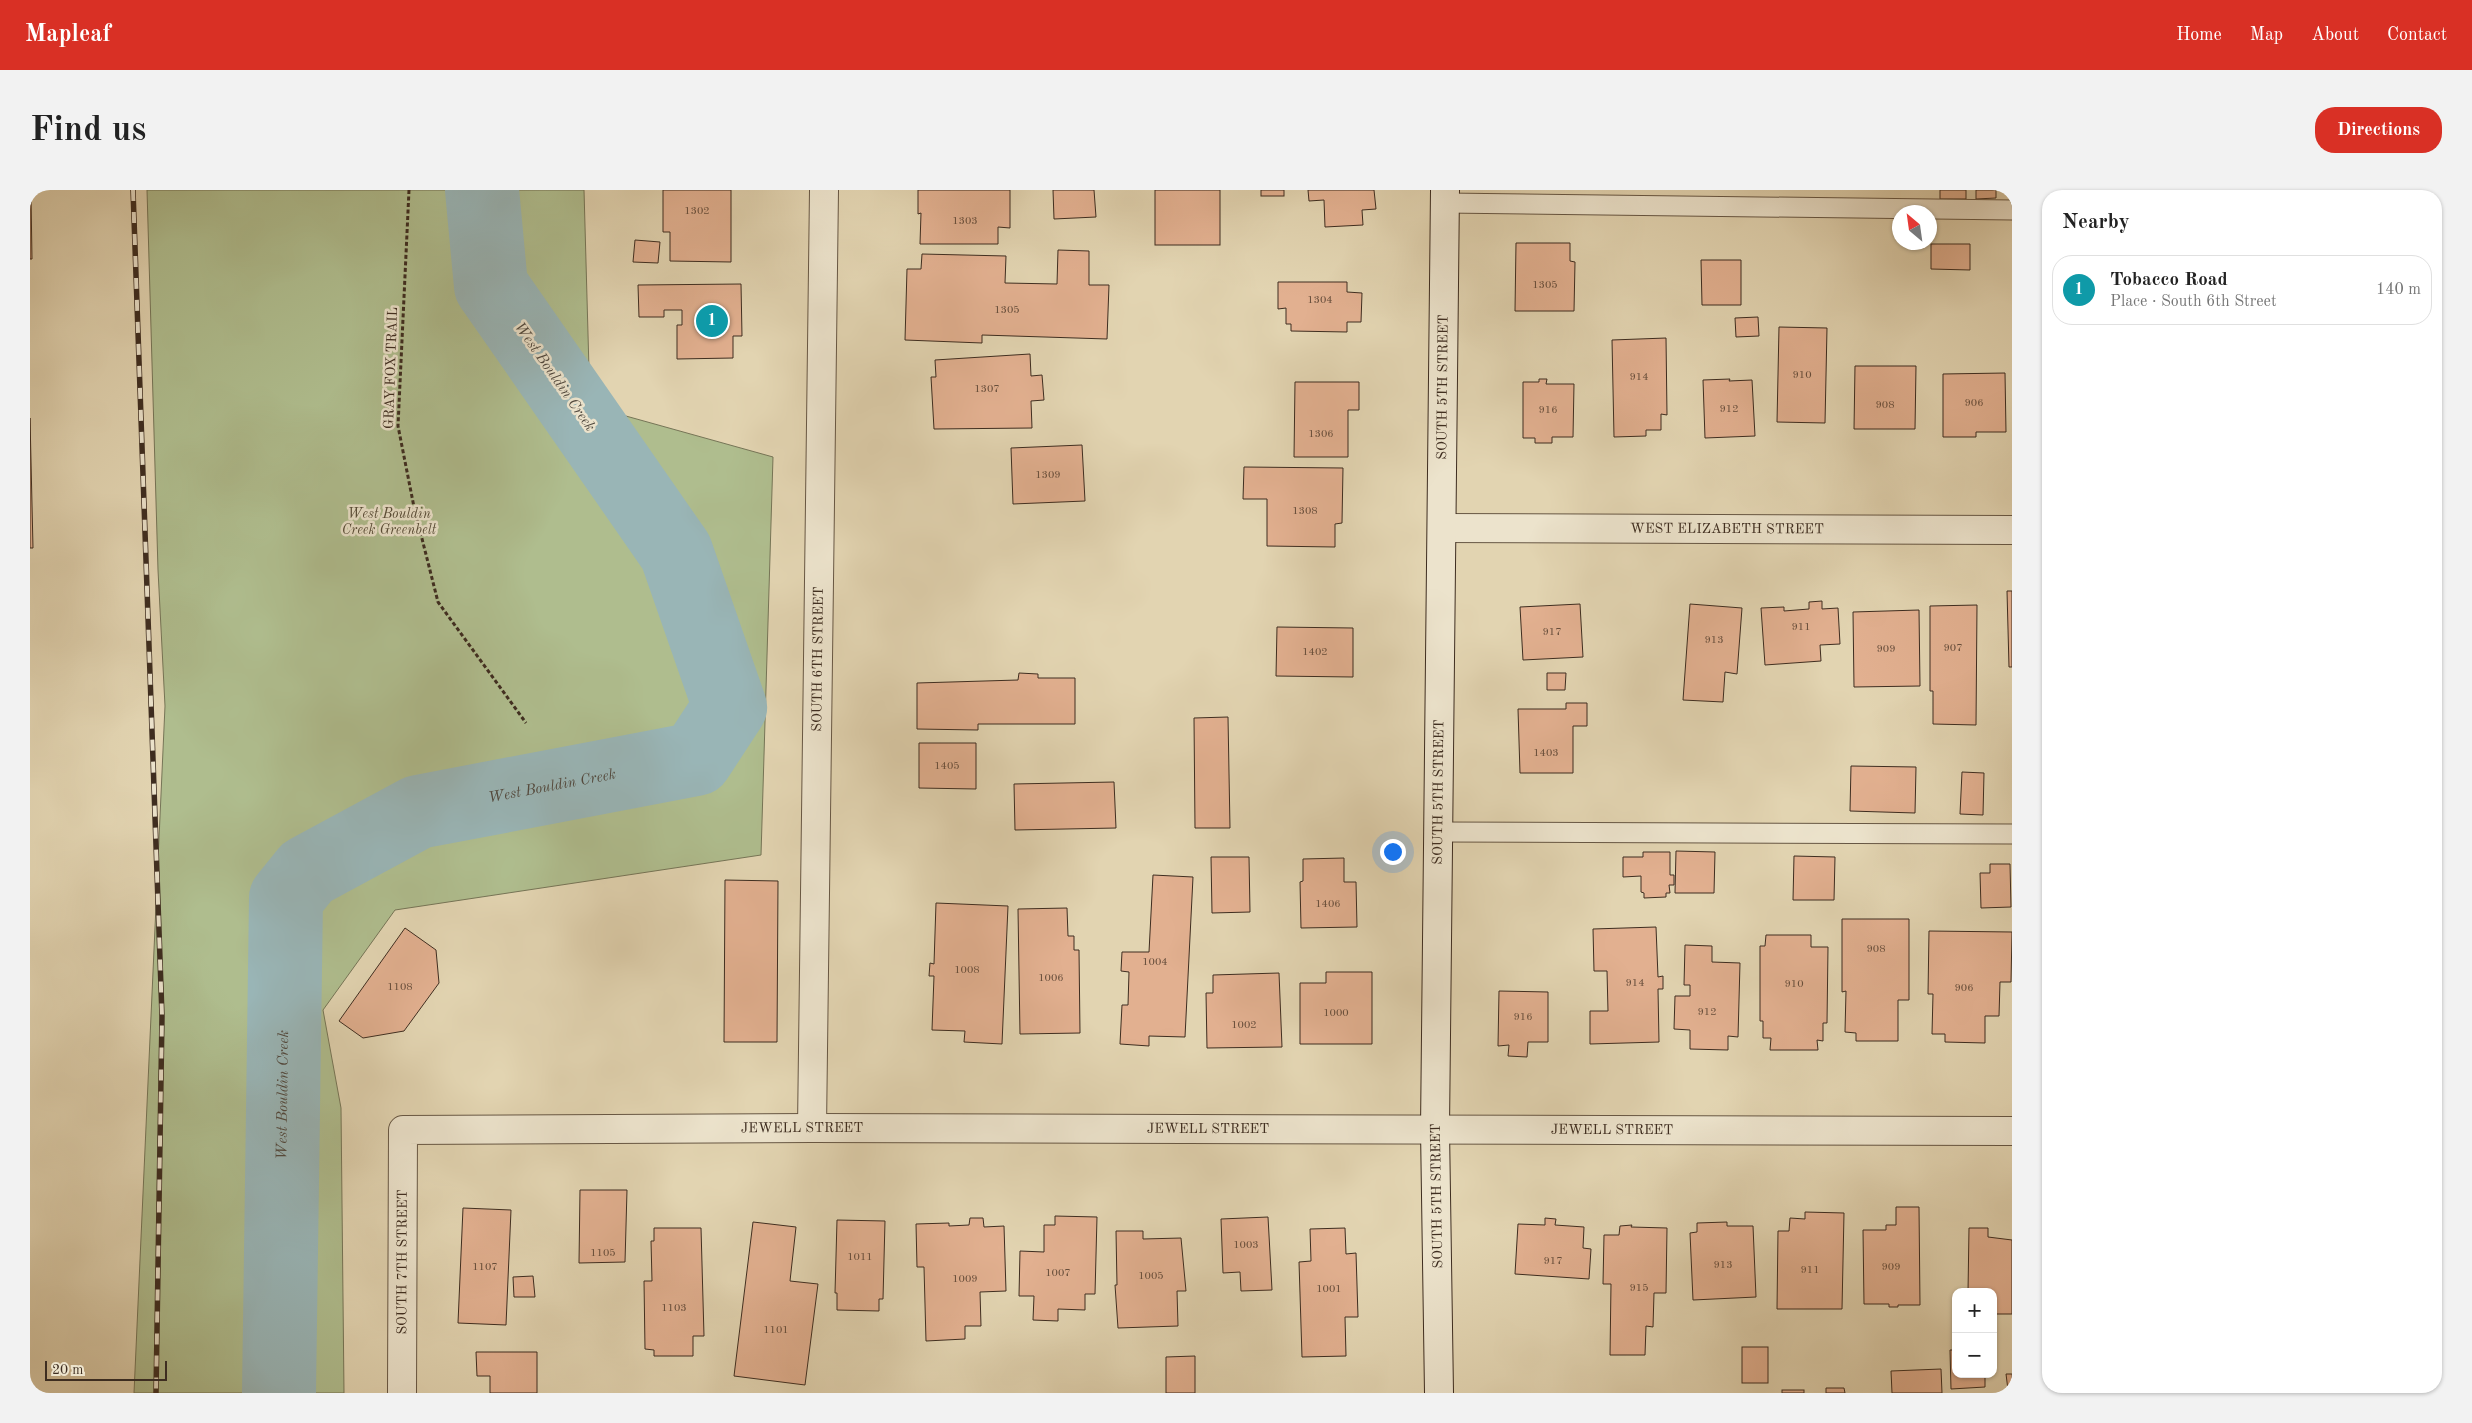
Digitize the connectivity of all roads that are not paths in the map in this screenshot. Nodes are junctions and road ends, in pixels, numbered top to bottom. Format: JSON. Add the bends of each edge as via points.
{"nodes":[{"id":1,"x":824,"y":190,"type":"edge"},
{"id":2,"x":1445,"y":197,"type":"edge"},
{"id":3,"x":2012,"y":210,"type":"edge"},
{"id":4,"x":1442,"y":528,"type":"junction"},
{"id":5,"x":2012,"y":530,"type":"edge"},
{"id":6,"x":1440,"y":832,"type":"junction"},
{"id":7,"x":2012,"y":834,"type":"edge"},
{"id":8,"x":812,"y":1128,"type":"junction"},
{"id":9,"x":1435,"y":1129,"type":"junction"},
{"id":10,"x":403,"y":1130,"type":"joint"},
{"id":11,"x":2012,"y":1131,"type":"edge"},
{"id":12,"x":402,"y":1393,"type":"edge"},
{"id":13,"x":1439,"y":1393,"type":"edge"}],
"edges":[{"from":1,"to":8,"type":"street","name":"SOUTH 6TH STREET"},
{"from":2,"to":3,"type":"lane"},
{"from":2,"to":4,"type":"street","name":"SOUTH 5TH STREET"},
{"from":4,"to":5,"type":"street","name":"WEST ELIZABETH STREET"},
{"from":4,"to":6,"type":"street","name":"SOUTH 5TH STREET"},
{"from":6,"to":7,"type":"lane"},
{"from":6,"to":9,"type":"street","name":"SOUTH 5TH STREET"},
{"from":8,"to":9,"type":"street","name":"JEWELL STREET"},
{"from":8,"to":10,"type":"street","name":"JEWELL STREET"},
{"from":9,"to":11,"type":"street","name":"JEWELL STREET"},
{"from":9,"to":13,"type":"street","name":"SOUTH 5TH STREET"},
{"from":10,"to":12,"type":"street","name":"SOUTH 7TH STREET"}]}
